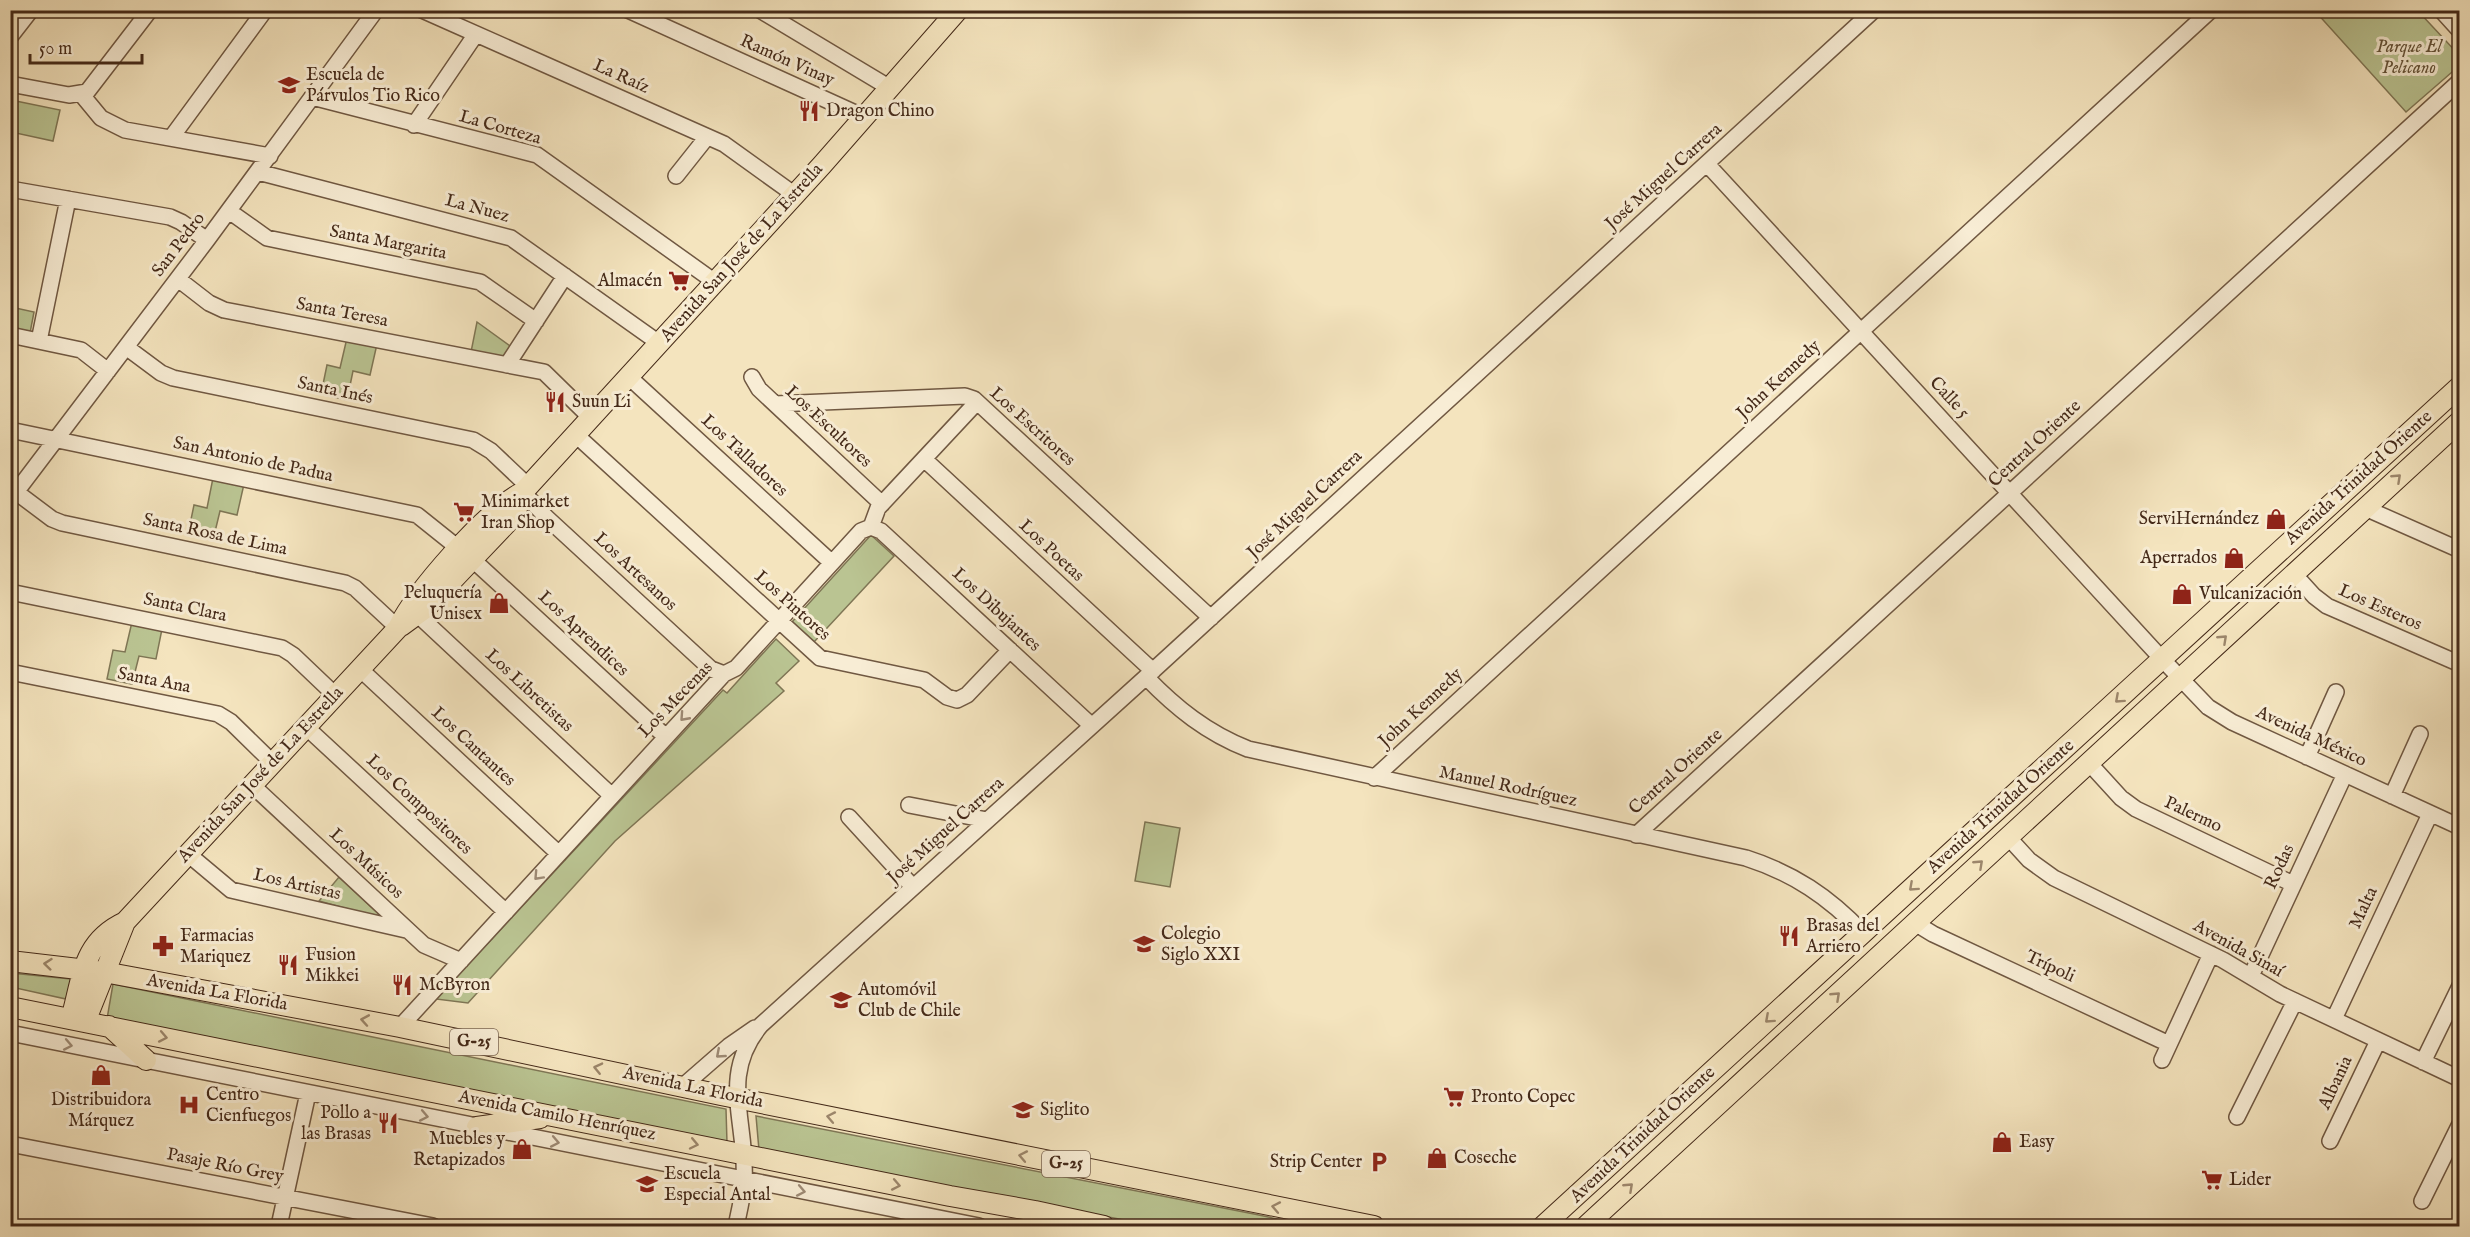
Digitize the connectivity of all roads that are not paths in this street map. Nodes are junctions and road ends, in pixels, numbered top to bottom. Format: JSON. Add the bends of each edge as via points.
{"nodes":[{"id":1,"x":30,"y":10,"type":"edge"},
{"id":2,"x":150,"y":10,"type":"edge"},
{"id":3,"x":265,"y":10,"type":"edge"},
{"id":4,"x":376,"y":10,"type":"edge"},
{"id":5,"x":422,"y":10,"type":"edge"},
{"id":6,"x":628,"y":10,"type":"edge"},
{"id":7,"x":760,"y":10,"type":"edge"},
{"id":8,"x":1874,"y":10,"type":"edge"},
{"id":9,"x":2211,"y":10,"type":"edge"},
{"id":10,"x":2441,"y":10,"type":"edge"},
{"id":11,"x":958,"y":11,"type":"edge"},
{"id":12,"x":2460,"y":31,"type":"edge"},
{"id":13,"x":476,"y":34,"type":"junction"},
{"id":14,"x":10,"y":37,"type":"edge"},
{"id":15,"x":2460,"y":81,"type":"edge"},
{"id":16,"x":10,"y":84,"type":"edge"},
{"id":17,"x":890,"y":88,"type":"junction"},
{"id":18,"x":82,"y":94,"type":"junction"},
{"id":19,"x":312,"y":97,"type":"junction"},
{"id":20,"x":864,"y":117,"type":"junction"},
{"id":21,"x":414,"y":125,"type":"junction"},
{"id":22,"x":707,"y":137,"type":"junction"},
{"id":23,"x":171,"y":138,"type":"junction"},
{"id":24,"x":270,"y":156,"type":"junction"},
{"id":25,"x":1707,"y":164,"type":"junction"},
{"id":26,"x":258,"y":172,"type":"junction"},
{"id":27,"x":676,"y":176,"type":"dead end"},
{"id":28,"x":10,"y":189,"type":"edge"},
{"id":29,"x":795,"y":195,"type":"junction"},
{"id":30,"x":68,"y":199,"type":"junction"},
{"id":31,"x":229,"y":211,"type":"junction"},
{"id":32,"x":207,"y":240,"type":"junction"},
{"id":33,"x":565,"y":276,"type":"junction"},
{"id":34,"x":178,"y":279,"type":"junction"},
{"id":35,"x":715,"y":282,"type":"junction"},
{"id":36,"x":536,"y":321,"type":"junction"},
{"id":37,"x":1861,"y":332,"type":"junction"},
{"id":38,"x":10,"y":335,"type":"edge"},
{"id":39,"x":39,"y":341,"type":"junction"},
{"id":40,"x":659,"y":344,"type":"junction"},
{"id":41,"x":126,"y":347,"type":"junction"},
{"id":42,"x":507,"y":365,"type":"junction"},
{"id":43,"x":108,"y":371,"type":"junction"},
{"id":44,"x":629,"y":377,"type":"junction"},
{"id":45,"x":752,"y":377,"type":"dead end"},
{"id":46,"x":2460,"y":386,"type":"edge"},
{"id":47,"x":977,"y":402,"type":"junction"},
{"id":48,"x":775,"y":404,"type":"junction"},
{"id":49,"x":591,"y":418,"type":"junction"},
{"id":50,"x":2457,"y":428,"type":"edge"},
{"id":51,"x":10,"y":430,"type":"edge"},
{"id":52,"x":576,"y":435,"type":"junction"},
{"id":53,"x":56,"y":439,"type":"junction"},
{"id":54,"x":924,"y":459,"type":"junction"},
{"id":55,"x":526,"y":489,"type":"junction"},
{"id":56,"x":2009,"y":493,"type":"junction"},
{"id":57,"x":13,"y":496,"type":"edge"},
{"id":58,"x":882,"y":504,"type":"junction"},
{"id":59,"x":2365,"y":508,"type":"junction"},
{"id":60,"x":871,"y":527,"type":"junction"},
{"id":61,"x":2460,"y":550,"type":"edge"},
{"id":62,"x":466,"y":554,"type":"junction"},
{"id":63,"x":832,"y":563,"type":"junction"},
{"id":64,"x":2294,"y":574,"type":"junction"},
{"id":65,"x":10,"y":592,"type":"edge"},
{"id":66,"x":418,"y":615,"type":"junction"},
{"id":67,"x":1211,"y":618,"type":"junction"},
{"id":68,"x":779,"y":621,"type":"junction"},
{"id":69,"x":398,"y":628,"type":"junction"},
{"id":70,"x":1010,"y":650,"type":"junction"},
{"id":71,"x":2162,"y":659,"type":"junction"},
{"id":72,"x":2460,"y":664,"type":"edge"},
{"id":73,"x":360,"y":669,"type":"junction"},
{"id":74,"x":10,"y":672,"type":"edge"},
{"id":75,"x":724,"y":674,"type":"junction"},
{"id":76,"x":1149,"y":674,"type":"junction"},
{"id":77,"x":2180,"y":679,"type":"junction"},
{"id":78,"x":2336,"y":692,"type":"dead end"},
{"id":79,"x":335,"y":695,"type":"junction"},
{"id":80,"x":1092,"y":726,"type":"junction"},
{"id":81,"x":306,"y":727,"type":"junction"},
{"id":82,"x":2420,"y":734,"type":"dead end"},
{"id":83,"x":666,"y":737,"type":"junction"},
{"id":84,"x":2307,"y":757,"type":"junction"},
{"id":85,"x":273,"y":763,"type":"junction"},
{"id":86,"x":2089,"y":763,"type":"junction"},
{"id":87,"x":2345,"y":774,"type":"junction"},
{"id":88,"x":1374,"y":778,"type":"junction"},
{"id":89,"x":252,"y":785,"type":"junction"},
{"id":90,"x":612,"y":796,"type":"junction"},
{"id":91,"x":2392,"y":796,"type":"junction"},
{"id":92,"x":909,"y":805,"type":"dead end"},
{"id":93,"x":2430,"y":814,"type":"junction"},
{"id":94,"x":849,"y":818,"type":"dead end"},
{"id":95,"x":987,"y":820,"type":"junction"},
{"id":96,"x":2460,"y":827,"type":"edge"},
{"id":97,"x":1636,"y":835,"type":"junction"},
{"id":98,"x":2008,"y":837,"type":"junction"},
{"id":99,"x":188,"y":854,"type":"junction"},
{"id":100,"x":559,"y":854,"type":"junction"},
{"id":101,"x":2294,"y":884,"type":"junction"},
{"id":102,"x":913,"y":887,"type":"junction"},
{"id":103,"x":506,"y":912,"type":"junction"},
{"id":104,"x":125,"y":921,"type":"junction"},
{"id":105,"x":1915,"y":923,"type":"junction"},
{"id":106,"x":409,"y":931,"type":"junction"},
{"id":107,"x":1863,"y":933,"type":"junction"},
{"id":108,"x":2211,"y":954,"type":"junction"},
{"id":109,"x":10,"y":961,"type":"edge"},
{"id":110,"x":461,"y":961,"type":"junction"},
{"id":111,"x":84,"y":969,"type":"junction"},
{"id":112,"x":104,"y":972,"type":"junction"},
{"id":113,"x":2250,"y":976,"type":"junction"},
{"id":114,"x":2460,"y":986,"type":"edge"},
{"id":115,"x":2295,"y":1001,"type":"junction"},
{"id":116,"x":10,"y":1007,"type":"edge"},
{"id":117,"x":2334,"y":1019,"type":"junction"},
{"id":118,"x":78,"y":1020,"type":"junction"},
{"id":119,"x":109,"y":1026,"type":"junction"},
{"id":120,"x":760,"y":1026,"type":"junction"},
{"id":121,"x":400,"y":1027,"type":"junction"},
{"id":122,"x":10,"y":1033,"type":"edge"},
{"id":123,"x":2378,"y":1041,"type":"junction"},
{"id":124,"x":2169,"y":1044,"type":"junction"},
{"id":125,"x":146,"y":1060,"type":"junction"},
{"id":126,"x":2162,"y":1060,"type":"dead end"},
{"id":127,"x":2423,"y":1062,"type":"junction"},
{"id":128,"x":2460,"y":1080,"type":"edge"},
{"id":129,"x":682,"y":1087,"type":"junction"},
{"id":130,"x":308,"y":1093,"type":"junction"},
{"id":131,"x":737,"y":1098,"type":"junction"},
{"id":132,"x":555,"y":1115,"type":"junction"},
{"id":133,"x":2237,"y":1117,"type":"dead end"},
{"id":134,"x":2460,"y":1124,"type":"edge"},
{"id":135,"x":477,"y":1127,"type":"junction"},
{"id":136,"x":2330,"y":1141,"type":"dead end"},
{"id":137,"x":10,"y":1144,"type":"edge"},
{"id":138,"x":742,"y":1154,"type":"junction"},
{"id":139,"x":744,"y":1180,"type":"junction"},
{"id":140,"x":285,"y":1198,"type":"junction"},
{"id":141,"x":2422,"y":1201,"type":"dead end"},
{"id":142,"x":279,"y":1227,"type":"edge"},
{"id":143,"x":433,"y":1227,"type":"edge"},
{"id":144,"x":736,"y":1227,"type":"edge"},
{"id":145,"x":979,"y":1227,"type":"edge"},
{"id":146,"x":1104,"y":1227,"type":"edge"},
{"id":147,"x":1374,"y":1227,"type":"edge"},
{"id":148,"x":1542,"y":1227,"type":"edge"},
{"id":149,"x":1586,"y":1227,"type":"edge"}],
"edges":[{"from":1,"to":14,"type":"street"},
{"from":2,"to":18,"type":"street","via":[[94,85]]},
{"from":3,"to":23,"type":"street"},
{"from":4,"to":19,"type":"street","name":"San Pedro"},
{"from":5,"to":13,"type":"street","name":"La Raíz"},
{"from":6,"to":20,"type":"street","name":"Ramón Vinay"},
{"from":7,"to":17,"type":"street"},
{"from":8,"to":25,"type":"street","name":"José Miguel Carrera"},
{"from":9,"to":37,"type":"street","name":"John Kennedy"},
{"from":10,"to":12,"type":"street"},
{"from":11,"to":17,"type":"main road","name":"Avenida San José de La Estrella"},
{"from":13,"to":21,"type":"street"},
{"from":13,"to":22,"type":"street","name":"La Raíz"},
{"from":15,"to":56,"type":"street","name":"Central Oriente"},
{"from":16,"to":18,"type":"street"},
{"from":17,"to":20,"type":"main road","name":"Avenida San José de La Estrella"},
{"from":18,"to":23,"type":"street","via":[[101,118],[125,130]]},
{"from":19,"to":21,"type":"street","name":"La Corteza"},
{"from":19,"to":24,"type":"street","name":"San Pedro"},
{"from":20,"to":29,"type":"main road","name":"Avenida San José de La Estrella"},
{"from":21,"to":35,"type":"street","name":"La Corteza","via":[[537,155]]},
{"from":22,"to":27,"type":"street"},
{"from":22,"to":29,"type":"street","name":"La Raíz","via":[[724,144]]},
{"from":23,"to":24,"type":"street"},
{"from":24,"to":26,"type":"street","name":"San Pedro"},
{"from":25,"to":37,"type":"street","name":"Calle 5"},
{"from":25,"to":67,"type":"street","name":"José Miguel Carrera"},
{"from":26,"to":31,"type":"street","name":"San Pedro"},
{"from":26,"to":33,"type":"street","name":"La Nuez","via":[[511,238]]},
{"from":28,"to":30,"type":"street"},
{"from":29,"to":35,"type":"main road","name":"Avenida San José de La Estrella"},
{"from":30,"to":32,"type":"street","via":[[170,217]]},
{"from":30,"to":39,"type":"street"},
{"from":31,"to":32,"type":"street","name":"San Pedro"},
{"from":31,"to":36,"type":"street","name":"Santa Margarita","via":[[267,238],[480,282]]},
{"from":32,"to":34,"type":"street","name":"San Pedro"},
{"from":33,"to":36,"type":"street"},
{"from":33,"to":40,"type":"street","name":"La Nuez"},
{"from":34,"to":41,"type":"street","name":"San Pedro"},
{"from":34,"to":42,"type":"street","name":"Santa Teresa","via":[[225,310]]},
{"from":35,"to":40,"type":"main road","name":"Avenida San José de La Estrella"},
{"from":36,"to":42,"type":"street"},
{"from":37,"to":56,"type":"street","name":"Calle 5"},
{"from":37,"to":88,"type":"street","name":"John Kennedy"},
{"from":38,"to":39,"type":"street"},
{"from":39,"to":43,"type":"street","via":[[81,350]]},
{"from":40,"to":44,"type":"main road","name":"Avenida San José de La Estrella"},
{"from":41,"to":43,"type":"street","name":"San Pedro"},
{"from":41,"to":55,"type":"street","name":"Santa Inés","via":[[173,378],[473,440],[491,451]]},
{"from":42,"to":49,"type":"street","name":"Santa Teresa","via":[[544,372]]},
{"from":43,"to":53,"type":"street","name":"San Pedro"},
{"from":44,"to":49,"type":"main road","name":"Avenida San José de La Estrella"},
{"from":44,"to":63,"type":"street","name":"Los Talladores"},
{"from":45,"to":48,"type":"street","name":"Los Escultores"},
{"from":46,"to":71,"type":"main road","name":"Avenida Trinidad Oriente"},
{"from":47,"to":48,"type":"street","name":"Los Escritores","via":[[965,396]]},
{"from":47,"to":54,"type":"street","name":"Los Mecenas"},
{"from":47,"to":67,"type":"street","name":"Los Escritores"},
{"from":48,"to":58,"type":"street","name":"Los Escultores"},
{"from":49,"to":52,"type":"main road","name":"Avenida San José de La Estrella"},
{"from":59,"to":50,"type":"main road","name":"Avenida Trinidad Oriente","one_way":true},
{"from":51,"to":53,"type":"street","name":"San Antonio de Padua"},
{"from":52,"to":55,"type":"main road","name":"Avenida San José de La Estrella"},
{"from":52,"to":68,"type":"street","name":"Los Pintores"},
{"from":53,"to":57,"type":"street","name":"San Pedro"},
{"from":53,"to":62,"type":"street","name":"San Antonio de Padua","via":[[408,512]]},
{"from":54,"to":58,"type":"street","name":"Los Mecenas"},
{"from":54,"to":76,"type":"street","name":"Los Poetas"},
{"from":55,"to":62,"type":"main road","name":"Avenida San José de La Estrella","via":[[500,506]]},
{"from":55,"to":75,"type":"street","name":"Los Artesanos","via":[[546,516],[711,669]]},
{"from":56,"to":71,"type":"street","name":"Calle 5"},
{"from":56,"to":97,"type":"street","name":"Central Oriente"},
{"from":57,"to":69,"type":"street","name":"Santa Rosa de Lima","via":[[62,523],[345,583]]},
{"from":58,"to":60,"type":"street","name":"Los Mecenas"},
{"from":59,"to":61,"type":"street"},
{"from":59,"to":64,"type":"main road","name":"Avenida Trinidad Oriente"},
{"from":60,"to":63,"type":"street","name":"Los Mecenas","via":[[861,531]]},
{"from":60,"to":70,"type":"street","name":"Los Dibujantes","via":[[881,531]]},
{"from":62,"to":66,"type":"main road","name":"Avenida San José de La Estrella"},
{"from":62,"to":69,"type":"main road","name":"Avenida San José de La Estrella","via":[[413,600]]},
{"from":62,"to":83,"type":"street","name":"Los Aprendices"},
{"from":63,"to":68,"type":"street","name":"Los Mecenas"},
{"from":64,"to":72,"type":"street","name":"Los Esteros","via":[[2327,606]]},
{"from":77,"to":64,"type":"main road","name":"Avenida Trinidad Oriente","one_way":true},
{"from":65,"to":79,"type":"street","name":"Santa Clara","via":[[282,648]]},
{"from":66,"to":69,"type":"main road","name":"Avenida San José de La Estrella"},
{"from":66,"to":90,"type":"street","name":"Los Libretistas"},
{"from":67,"to":76,"type":"street","name":"José Miguel Carrera"},
{"from":68,"to":70,"type":"street","name":"Los Pintores","via":[[820,657],[924,680],[957,700],[967,695]]},
{"from":68,"to":75,"type":"street","name":"Los Mecenas","via":[[736,668]]},
{"from":69,"to":73,"type":"main road","name":"Avenida San José de La Estrella"},
{"from":70,"to":80,"type":"street","name":"Los Dibujantes"},
{"from":71,"to":77,"type":"street","name":"Avenida México"},
{"from":71,"to":107,"type":"main road","name":"Avenida Trinidad Oriente","one_way":true},
{"from":73,"to":79,"type":"main road","name":"Avenida San José de La Estrella"},
{"from":73,"to":100,"type":"street","name":"Los Cantantes"},
{"from":74,"to":85,"type":"street","name":"Santa Ana","via":[[218,714]]},
{"from":75,"to":83,"type":"street","name":"Los Mecenas","one_way":true},
{"from":76,"to":80,"type":"street","name":"José Miguel Carrera"},
{"from":76,"to":88,"type":"street","name":"Manuel Rodríguez","via":[[1186,715],[1232,743],[1263,754]]},
{"from":77,"to":84,"type":"street","name":"Avenida México","via":[[2224,718]]},
{"from":77,"to":86,"type":"main road","name":"Avenida Trinidad Oriente"},
{"from":78,"to":84,"type":"street"},
{"from":79,"to":81,"type":"main road","name":"Avenida San José de La Estrella"},
{"from":80,"to":95,"type":"street","name":"José Miguel Carrera"},
{"from":81,"to":85,"type":"main road","name":"Avenida San José de La Estrella"},
{"from":81,"to":103,"type":"street","name":"Los Compositores"},
{"from":82,"to":91,"type":"street"},
{"from":83,"to":90,"type":"street","name":"Los Mecenas"},
{"from":84,"to":87,"type":"street","name":"Avenida México"},
{"from":85,"to":89,"type":"main road","name":"Avenida San José de La Estrella"},
{"from":86,"to":98,"type":"main road","name":"Avenida Trinidad Oriente"},
{"from":86,"to":101,"type":"street","name":"Palermo","via":[[2130,806]]},
{"from":87,"to":91,"type":"street","name":"Avenida México"},
{"from":87,"to":101,"type":"street","name":"Rodas"},
{"from":88,"to":97,"type":"street","name":"Manuel Rodríguez"},
{"from":89,"to":99,"type":"main road","name":"Avenida San José de La Estrella"},
{"from":89,"to":106,"type":"street","name":"Los Músicos"},
{"from":90,"to":100,"type":"street","name":"Los Mecenas"},
{"from":91,"to":93,"type":"street","name":"Avenida México"},
{"from":92,"to":95,"type":"street"},
{"from":93,"to":96,"type":"street","name":"Avenida México"},
{"from":93,"to":117,"type":"street","name":"Malta"},
{"from":94,"to":102,"type":"street"},
{"from":95,"to":102,"type":"street","name":"José Miguel Carrera"},
{"from":97,"to":107,"type":"street","name":"Manuel Rodríguez","via":[[1746,858],[1787,873],[1836,905]]},
{"from":105,"to":98,"type":"main road","name":"Avenida Trinidad Oriente","one_way":true},
{"from":98,"to":108,"type":"street","name":"Avenida Sinaí","via":[[2029,860],[2054,878]]},
{"from":99,"to":104,"type":"main road","name":"Avenida San José de La Estrella"},
{"from":99,"to":106,"type":"street","name":"Los Artistas","via":[[231,890]]},
{"from":100,"to":103,"type":"street","name":"Los Mecenas","one_way":true},
{"from":101,"to":113,"type":"street","name":"Rodas"},
{"from":102,"to":120,"type":"street","name":"José Miguel Carrera"},
{"from":103,"to":110,"type":"street","name":"Los Mecenas"},
{"from":104,"to":111,"type":"main road","name":"Avenida San José de La Estrella","via":[[104,933],[93,946]]},
{"from":104,"to":112,"type":"main road","name":"Avenida San José de La Estrella"},
{"from":105,"to":124,"type":"street","name":"Trípoli"},
{"from":149,"to":105,"type":"main road","name":"Avenida Trinidad Oriente","one_way":true},
{"from":106,"to":110,"type":"street","name":"Los Músicos","via":[[424,945]]},
{"from":107,"to":148,"type":"main road","name":"Avenida Trinidad Oriente","one_way":true},
{"from":108,"to":113,"type":"street","name":"Avenida Sinaí"},
{"from":108,"to":124,"type":"street"},
{"from":111,"to":109,"type":"main road","name":"Avenida La Florida","number":"G-25","one_way":true},
{"from":110,"to":121,"type":"street","name":"Los Mecenas"},
{"from":111,"to":112,"type":"main road","name":"Avenida La Florida","number":"G-25"},
{"from":111,"to":118,"type":"main road","name":"Avenida San José de La Estrella"},
{"from":112,"to":118,"type":"main road","name":"Avenida San José de La Estrella"},
{"from":121,"to":112,"type":"main road","name":"Avenida La Florida","number":"G-25","one_way":true},
{"from":113,"to":115,"type":"street","name":"Avenida Sinaí"},
{"from":114,"to":127,"type":"street"},
{"from":115,"to":117,"type":"street","name":"Avenida Sinaí"},
{"from":115,"to":133,"type":"street"},
{"from":116,"to":118,"type":"main road","name":"Avenida Camilo Henríquez"},
{"from":117,"to":123,"type":"street","name":"Avenida Sinaí"},
{"from":118,"to":119,"type":"main road","name":"Avenida Camilo Henríquez"},
{"from":119,"to":125,"type":"main road"},
{"from":119,"to":132,"type":"main road","name":"Avenida Camilo Henríquez","one_way":true},
{"from":120,"to":129,"type":"street","name":"José Miguel Carrera","one_way":true,"via":[[738,1038]]},
{"from":120,"to":131,"type":"street","name":"José Miguel Carrera","via":[[740,1059]]},
{"from":129,"to":121,"type":"main road","name":"Avenida La Florida","number":"G-25","one_way":true},
{"from":122,"to":125,"type":"street","name":"Avenida Camilo Henríquez","one_way":true},
{"from":123,"to":127,"type":"street","name":"Avenida Sinaí"},
{"from":123,"to":136,"type":"street","name":"Albania"},
{"from":124,"to":126,"type":"street"},
{"from":125,"to":130,"type":"street","name":"Avenida Camilo Henríquez"},
{"from":127,"to":128,"type":"street","name":"Avenida Sinaí"},
{"from":129,"to":131,"type":"main road","name":"Avenida La Florida","number":"G-25"},
{"from":130,"to":135,"type":"street","name":"Avenida Camilo Henríquez","one_way":true},
{"from":130,"to":140,"type":"street"},
{"from":131,"to":138,"type":"street","name":"José Miguel Carrera"},
{"from":147,"to":131,"type":"main road","name":"Avenida La Florida","number":"G-25","one_way":true},
{"from":132,"to":135,"type":"main road"},
{"from":132,"to":138,"type":"main road","name":"Avenida Camilo Henríquez","one_way":true},
{"from":134,"to":141,"type":"street"},
{"from":135,"to":139,"type":"street","name":"Avenida Camilo Henríquez","one_way":true},
{"from":137,"to":140,"type":"street","name":"Pasaje Río Grey"},
{"from":138,"to":139,"type":"street","name":"José Miguel Carrera"},
{"from":138,"to":146,"type":"main road","name":"Avenida Camilo Henríquez","one_way":true},
{"from":139,"to":144,"type":"street","name":"José Miguel Carrera"},
{"from":139,"to":145,"type":"street","name":"Avenida Camilo Henríquez","one_way":true},
{"from":140,"to":142,"type":"street"},
{"from":140,"to":143,"type":"street","name":"Pasaje Río Grey"}]}
